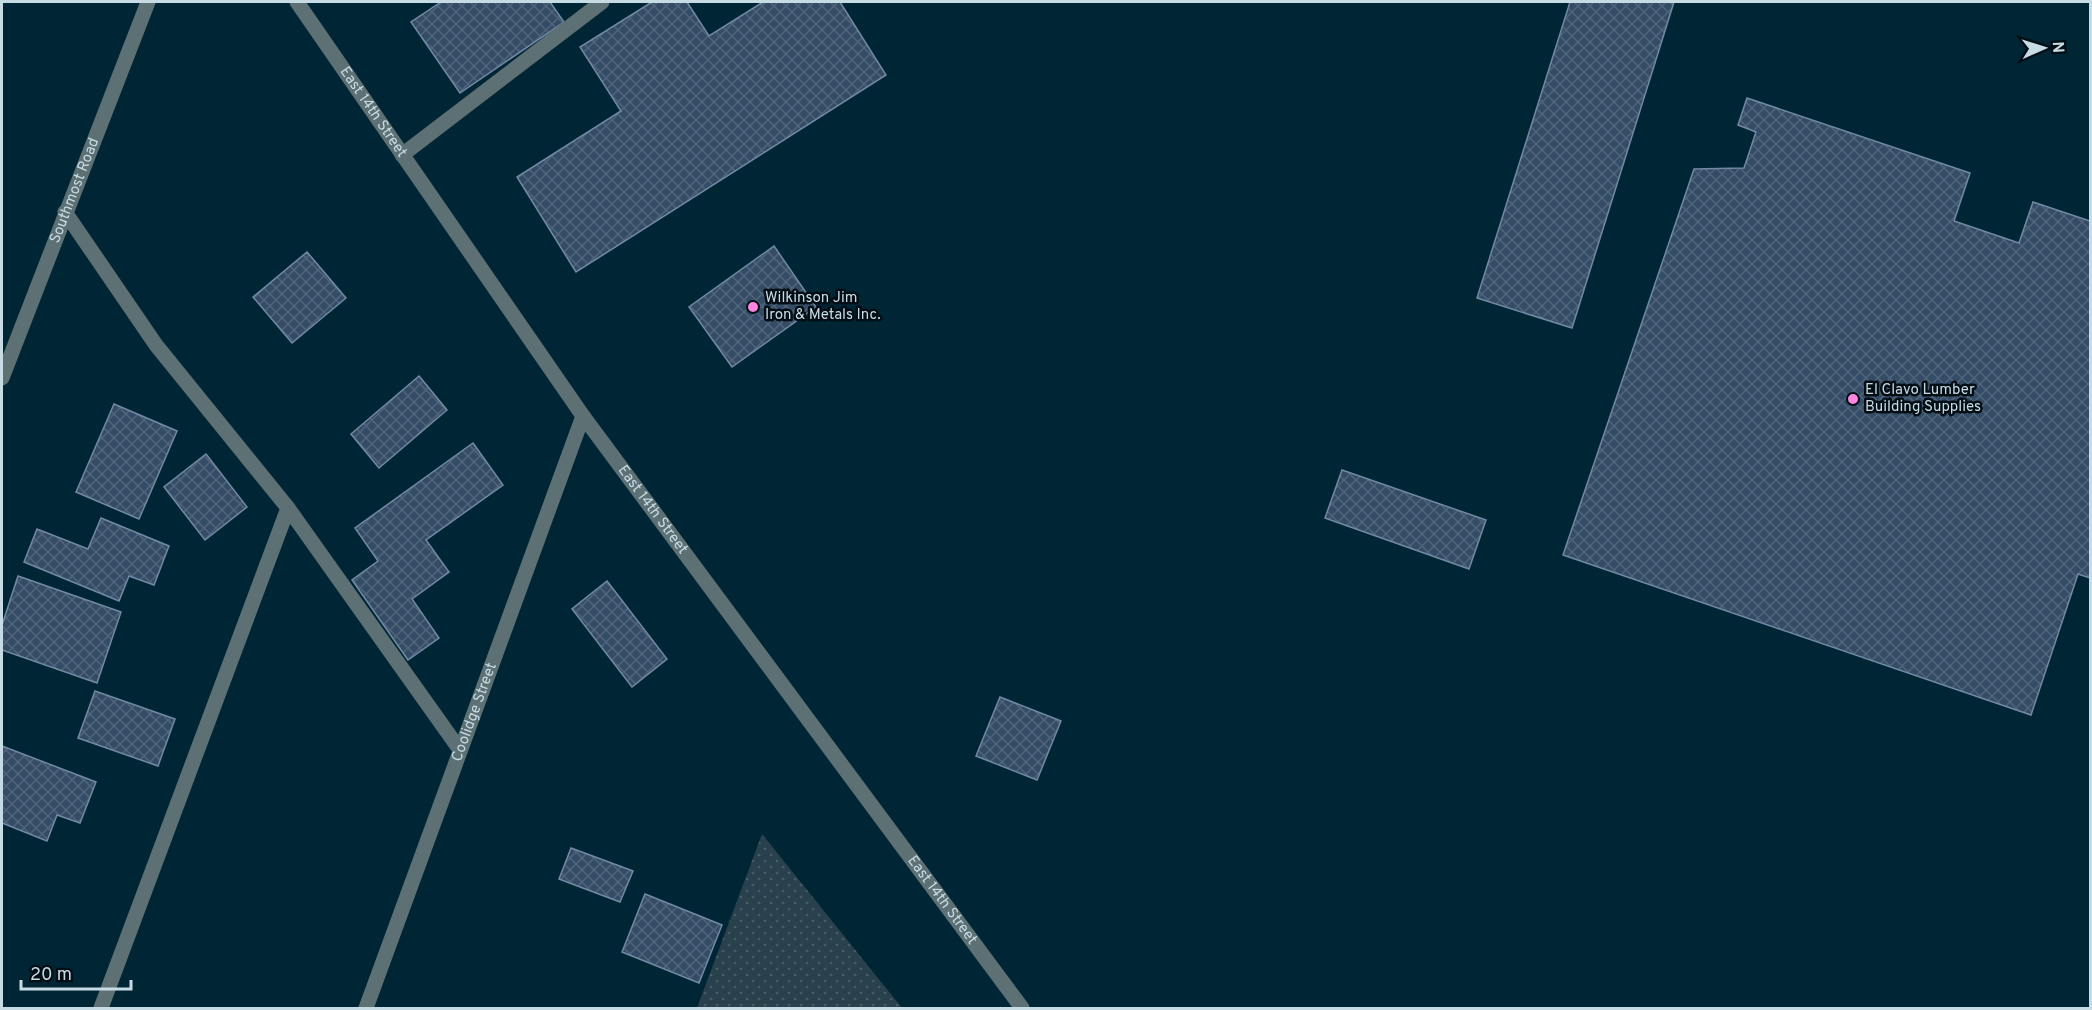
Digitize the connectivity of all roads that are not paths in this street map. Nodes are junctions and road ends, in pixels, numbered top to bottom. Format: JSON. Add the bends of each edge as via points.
{"nodes":[{"id":1,"x":148,"y":2,"type":"edge"},
{"id":2,"x":297,"y":2,"type":"edge"},
{"id":3,"x":602,"y":2,"type":"edge"},
{"id":4,"x":402,"y":154,"type":"junction"},
{"id":5,"x":65,"y":212,"type":"junction"},
{"id":6,"x":2,"y":378,"type":"edge"},
{"id":7,"x":583,"y":416,"type":"junction"},
{"id":8,"x":288,"y":508,"type":"junction"},
{"id":9,"x":460,"y":750,"type":"junction"},
{"id":10,"x":101,"y":1008,"type":"edge"},
{"id":11,"x":366,"y":1008,"type":"edge"},
{"id":12,"x":1022,"y":1008,"type":"edge"}],
"edges":[{"from":1,"to":5,"type":"street","name":"Southmost Road"},
{"from":2,"to":4,"type":"street","name":"East 14th Street"},
{"from":3,"to":4,"type":"street"},
{"from":4,"to":7,"type":"street","name":"East 14th Street"},
{"from":5,"to":6,"type":"street","name":"Southmost Road"},
{"from":5,"to":8,"type":"street","via":[[156,345]]},
{"from":7,"to":9,"type":"street","name":"Coolidge Street"},
{"from":7,"to":12,"type":"street","name":"East 14th Street"},
{"from":8,"to":9,"type":"street"},
{"from":8,"to":10,"type":"street"},
{"from":9,"to":11,"type":"street","name":"Coolidge Street"}]}
